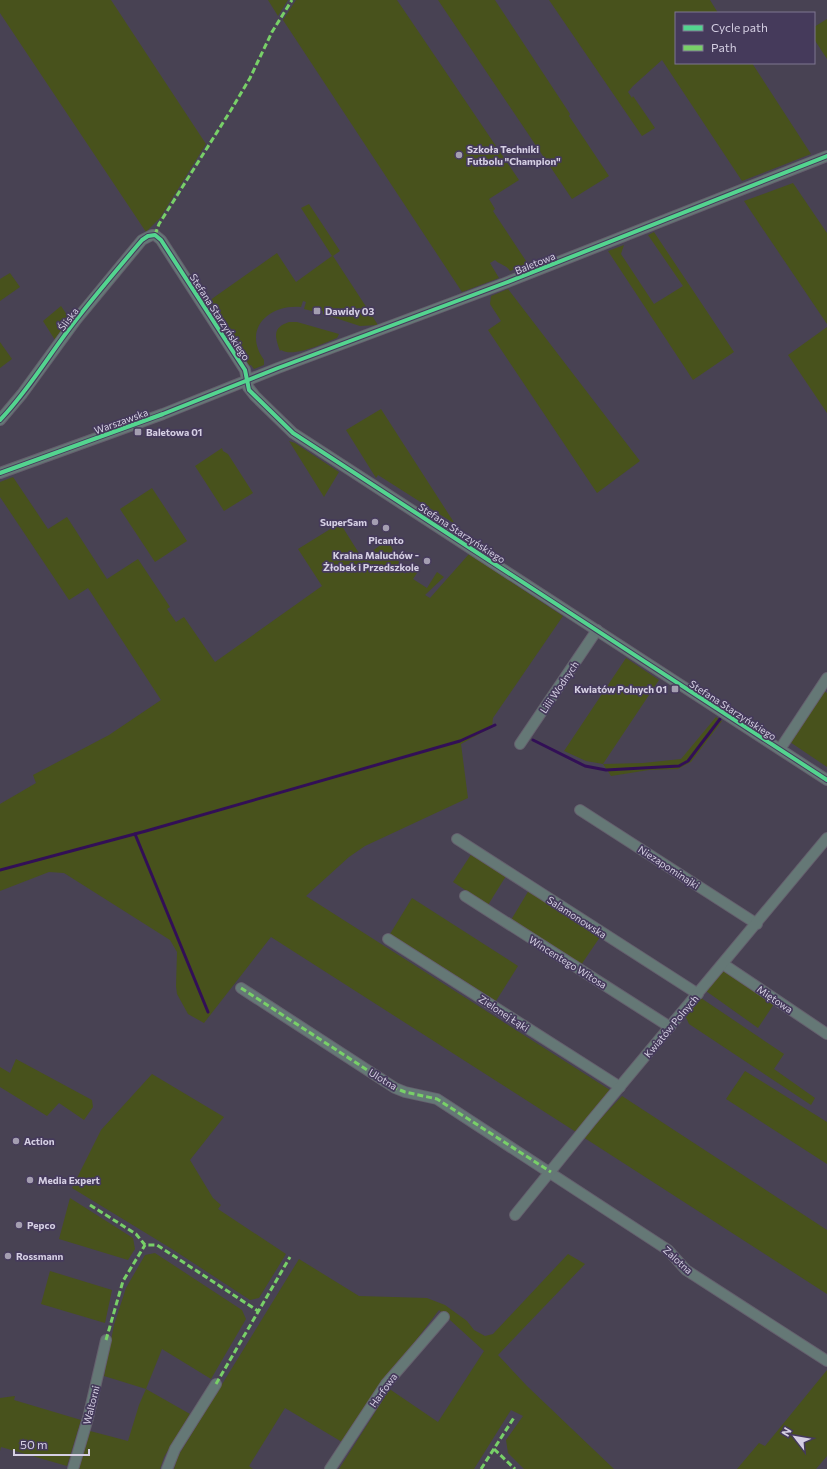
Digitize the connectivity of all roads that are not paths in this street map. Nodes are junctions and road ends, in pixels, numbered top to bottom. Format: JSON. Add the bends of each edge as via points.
{"nodes":[{"id":1,"x":827,"y":156,"type":"edge"},
{"id":2,"x":155,"y":235,"type":"joint"},
{"id":3,"x":247,"y":380,"type":"junction"},
{"id":4,"x":0,"y":420,"type":"edge"},
{"id":5,"x":0,"y":473,"type":"edge"},
{"id":6,"x":597,"y":630,"type":"junction"},
{"id":7,"x":827,"y":678,"type":"edge"},
{"id":8,"x":520,"y":744,"type":"dead end"},
{"id":9,"x":780,"y":749,"type":"junction"},
{"id":10,"x":827,"y":780,"type":"edge"},
{"id":11,"x":580,"y":810,"type":"dead end"},
{"id":12,"x":827,"y":838,"type":"edge"},
{"id":13,"x":457,"y":839,"type":"dead end"},
{"id":14,"x":465,"y":896,"type":"dead end"},
{"id":15,"x":757,"y":924,"type":"junction"},
{"id":16,"x":388,"y":939,"type":"dead end"},
{"id":17,"x":723,"y":964,"type":"junction"},
{"id":18,"x":241,"y":988,"type":"dead end"},
{"id":19,"x":698,"y":994,"type":"junction"},
{"id":20,"x":670,"y":1027,"type":"junction"},
{"id":21,"x":827,"y":1034,"type":"edge"},
{"id":22,"x":620,"y":1087,"type":"junction"},
{"id":23,"x":550,"y":1172,"type":"junction"},
{"id":24,"x":515,"y":1215,"type":"dead end"},
{"id":25,"x":444,"y":1317,"type":"dead end"},
{"id":26,"x":106,"y":1340,"type":"dead end"},
{"id":27,"x":827,"y":1361,"type":"edge"},
{"id":28,"x":216,"y":1384,"type":"dead end"},
{"id":29,"x":73,"y":1469,"type":"edge"},
{"id":30,"x":167,"y":1469,"type":"edge"},
{"id":31,"x":330,"y":1469,"type":"edge"}],
"edges":[{"from":1,"to":3,"type":"street","name":"Baletowa","via":[[505,283]]},
{"from":2,"to":3,"type":"street","name":"Stefana Starzyńskiego","via":[[161,240],[245,370]]},
{"from":2,"to":4,"type":"street","name":"Śliska","via":[[142,240],[76,320]]},
{"from":3,"to":5,"type":"street","name":"Warszawska","via":[[163,414]]},
{"from":3,"to":6,"type":"street","name":"Stefana Starzyńskiego","via":[[252,393],[293,433]]},
{"from":6,"to":8,"type":"street","name":"Lilii Wodnych"},
{"from":6,"to":9,"type":"street","name":"Stefana Starzyńskiego"},
{"from":7,"to":9,"type":"street"},
{"from":9,"to":10,"type":"street","name":"Stefana Starzyńskiego"},
{"from":11,"to":15,"type":"street","name":"Niezapominajki"},
{"from":12,"to":15,"type":"street","name":"Kwiatów Polnych"},
{"from":13,"to":19,"type":"street","name":"Salamonowska"},
{"from":14,"to":20,"type":"street","name":"Wincentego Witosa"},
{"from":15,"to":17,"type":"street","name":"Kwiatów Polnych"},
{"from":16,"to":22,"type":"street","name":"Zielonej Łąki"},
{"from":17,"to":19,"type":"street","name":"Kwiatów Polnych"},
{"from":17,"to":21,"type":"street","name":"Miętowa"},
{"from":18,"to":23,"type":"street","name":"Ulotna","via":[[395,1088],[438,1099]]},
{"from":19,"to":20,"type":"street","name":"Kwiatów Polnych"},
{"from":20,"to":22,"type":"street","name":"Kwiatów Polnych"},
{"from":22,"to":23,"type":"street","name":"Kwiatów Polnych"},
{"from":23,"to":24,"type":"street","name":"Kwiatów Polnych"},
{"from":23,"to":27,"type":"street","name":"Zalotna","via":[[668,1250],[686,1270]]},
{"from":25,"to":31,"type":"street","name":"Harfowa","via":[[386,1384]]},
{"from":26,"to":29,"type":"street","name":"Waltorni"},
{"from":28,"to":30,"type":"street","via":[[174,1449]]}]}
